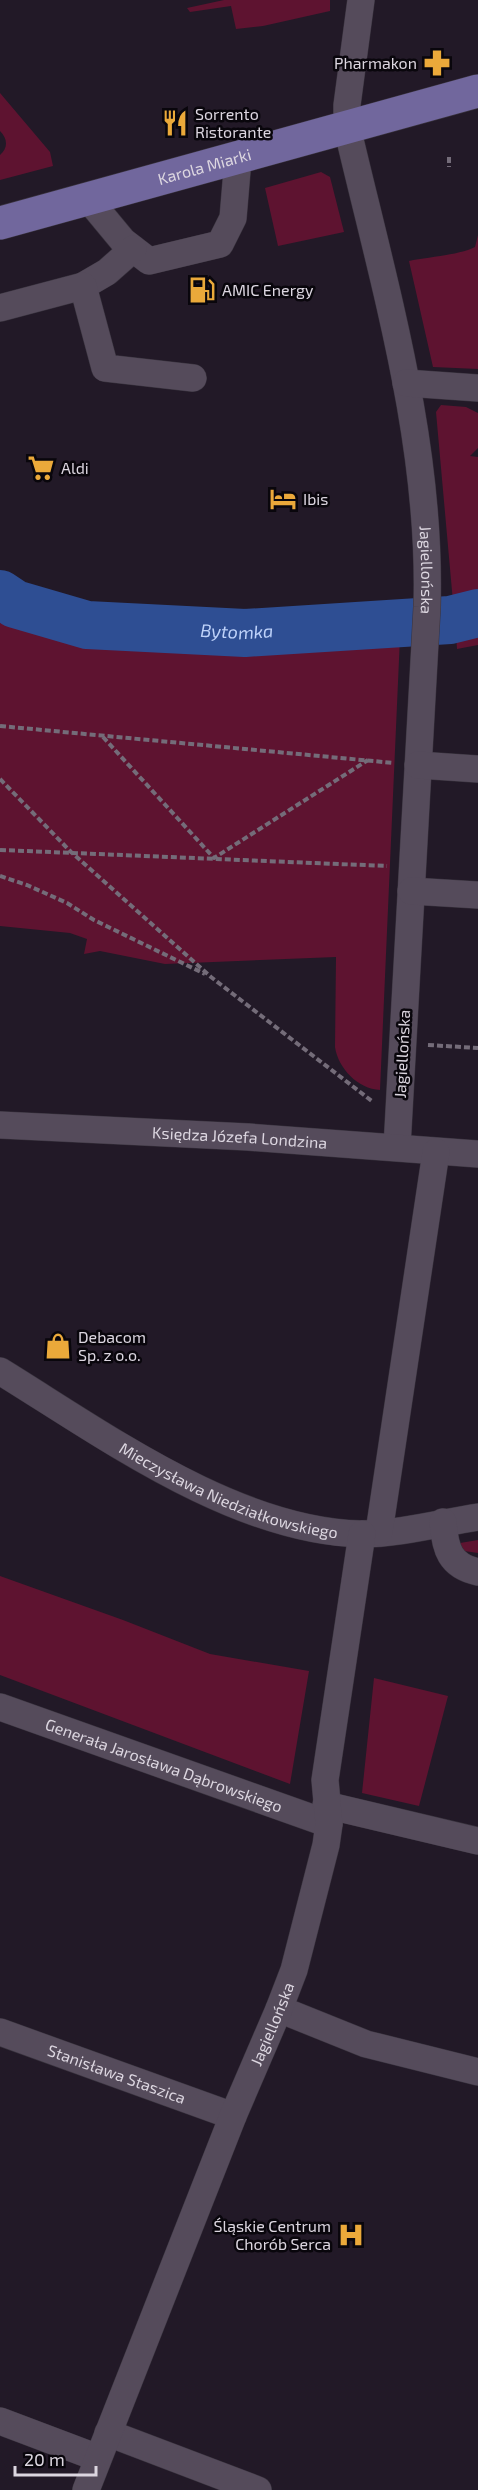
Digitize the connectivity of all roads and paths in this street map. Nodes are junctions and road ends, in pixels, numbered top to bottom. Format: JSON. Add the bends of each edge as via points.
{"nodes":[{"id":1,"x":361,"y":0,"type":"edge"},
{"id":2,"x":478,"y":91,"type":"edge"},
{"id":3,"x":347,"y":127,"type":"junction"},
{"id":4,"x":449,"y":157,"type":"dead end"},
{"id":5,"x":238,"y":159,"type":"junction"},
{"id":6,"x":449,"y":167,"type":"dead end"},
{"id":7,"x":89,"y":200,"type":"junction"},
{"id":8,"x":0,"y":223,"type":"edge"},
{"id":9,"x":133,"y":249,"type":"junction"},
{"id":10,"x":83,"y":286,"type":"junction"},
{"id":11,"x":0,"y":308,"type":"edge"},
{"id":12,"x":193,"y":378,"type":"dead end"},
{"id":13,"x":406,"y":383,"type":"junction"},
{"id":14,"x":478,"y":388,"type":"edge"},
{"id":15,"x":0,"y":726,"type":"edge"},
{"id":16,"x":103,"y":736,"type":"junction"},
{"id":17,"x":368,"y":760,"type":"junction"},
{"id":18,"x":417,"y":765,"type":"junction"},
{"id":19,"x":478,"y":769,"type":"edge"},
{"id":20,"x":0,"y":779,"type":"edge"},
{"id":21,"x":0,"y":850,"type":"edge"},
{"id":22,"x":71,"y":852,"type":"junction"},
{"id":23,"x":214,"y":858,"type":"junction"},
{"id":24,"x":0,"y":876,"type":"edge"},
{"id":25,"x":411,"y":879,"type":"junction"},
{"id":26,"x":478,"y":895,"type":"edge"},
{"id":27,"x":211,"y":977,"type":"junction"},
{"id":28,"x":402,"y":1044,"type":"junction"},
{"id":29,"x":478,"y":1048,"type":"edge"},
{"id":30,"x":0,"y":1125,"type":"edge"},
{"id":31,"x":398,"y":1134,"type":"junction"},
{"id":32,"x":436,"y":1152,"type":"junction"},
{"id":33,"x":478,"y":1154,"type":"edge"},
{"id":34,"x":0,"y":1371,"type":"edge"},
{"id":35,"x":478,"y":1516,"type":"edge"},
{"id":36,"x":443,"y":1522,"type":"junction"},
{"id":37,"x":370,"y":1533,"type":"junction"},
{"id":38,"x":478,"y":1572,"type":"edge"},
{"id":39,"x":0,"y":1707,"type":"edge"},
{"id":40,"x":327,"y":1814,"type":"junction"},
{"id":41,"x":478,"y":1841,"type":"edge"},
{"id":42,"x":279,"y":2009,"type":"junction"},
{"id":43,"x":0,"y":2031,"type":"edge"},
{"id":44,"x":478,"y":2073,"type":"edge"},
{"id":45,"x":233,"y":2116,"type":"junction"},
{"id":46,"x":0,"y":2421,"type":"edge"},
{"id":47,"x":103,"y":2446,"type":"junction"},
{"id":48,"x":86,"y":2490,"type":"edge"},
{"id":49,"x":258,"y":2490,"type":"edge"}],
"edges":[{"from":1,"to":3,"type":"street","name":"Jagiellońska"},
{"from":2,"to":3,"type":"main road","name":"Karola Miarki"},
{"from":3,"to":5,"type":"main road","name":"Karola Miarki"},
{"from":3,"to":13,"type":"street","name":"Jagiellońska"},
{"from":4,"to":6,"type":"path"},
{"from":5,"to":7,"type":"main road","name":"Karola Miarki"},
{"from":5,"to":9,"type":"street","via":[[233,218],[220,244],[149,261]]},
{"from":7,"to":8,"type":"main road","name":"Karola Miarki"},
{"from":7,"to":9,"type":"street"},
{"from":9,"to":10,"type":"street","via":[[107,272]]},
{"from":10,"to":11,"type":"street"},
{"from":10,"to":12,"type":"street","via":[[105,368]]},
{"from":13,"to":14,"type":"street"},
{"from":13,"to":18,"type":"street","name":"Jagiellońska","via":[[425,507],[427,598]]},
{"from":15,"to":16,"type":"path"},
{"from":16,"to":17,"type":"path"},
{"from":16,"to":23,"type":"path"},
{"from":17,"to":18,"type":"path"},
{"from":17,"to":23,"type":"path"},
{"from":18,"to":19,"type":"street"},
{"from":18,"to":25,"type":"street","name":"Jagiellońska"},
{"from":20,"to":22,"type":"path"},
{"from":21,"to":22,"type":"path"},
{"from":22,"to":23,"type":"path"},
{"from":22,"to":27,"type":"path"},
{"from":23,"to":25,"type":"path"},
{"from":24,"to":27,"type":"path","via":[[67,903]]},
{"from":25,"to":26,"type":"street"},
{"from":25,"to":28,"type":"street","name":"Jagiellońska"},
{"from":27,"to":31,"type":"path"},
{"from":28,"to":29,"type":"path"},
{"from":28,"to":31,"type":"street","name":"Jagiellońska"},
{"from":30,"to":31,"type":"street","name":"Księdza Józefa Londzina"},
{"from":31,"to":32,"type":"street","name":"Księdza Józefa Londzina"},
{"from":32,"to":33,"type":"street","name":"Księdza Józefa Londzina"},
{"from":32,"to":37,"type":"street","name":"Jagiellońska"},
{"from":34,"to":37,"type":"street","name":"Mieczysława Niedziałkowskiego","via":[[211,1494],[290,1523]]},
{"from":35,"to":36,"type":"street","name":"Mieczysława Niedziałkowskiego"},
{"from":36,"to":37,"type":"street","name":"Mieczysława Niedziałkowskiego"},
{"from":36,"to":38,"type":"street","via":[[444,1541],[453,1561]]},
{"from":37,"to":40,"type":"street","name":"Jagiellońska","via":[[325,1780]]},
{"from":39,"to":40,"type":"street","name":"Generała Jarosława Dąbrowskiego"},
{"from":40,"to":41,"type":"street","name":"Generała Jarosława Dąbrowskiego"},
{"from":40,"to":42,"type":"street","name":"Jagiellońska","via":[[324,1854],[300,1948]]},
{"from":42,"to":44,"type":"street","via":[[366,2044]]},
{"from":42,"to":45,"type":"street","name":"Jagiellońska"},
{"from":43,"to":45,"type":"street","name":"Stanisława Staszica"},
{"from":45,"to":47,"type":"street","name":"Jagiellońska"},
{"from":46,"to":47,"type":"street"},
{"from":47,"to":48,"type":"street","name":"Jagiellońska"},
{"from":47,"to":49,"type":"street"}]}
